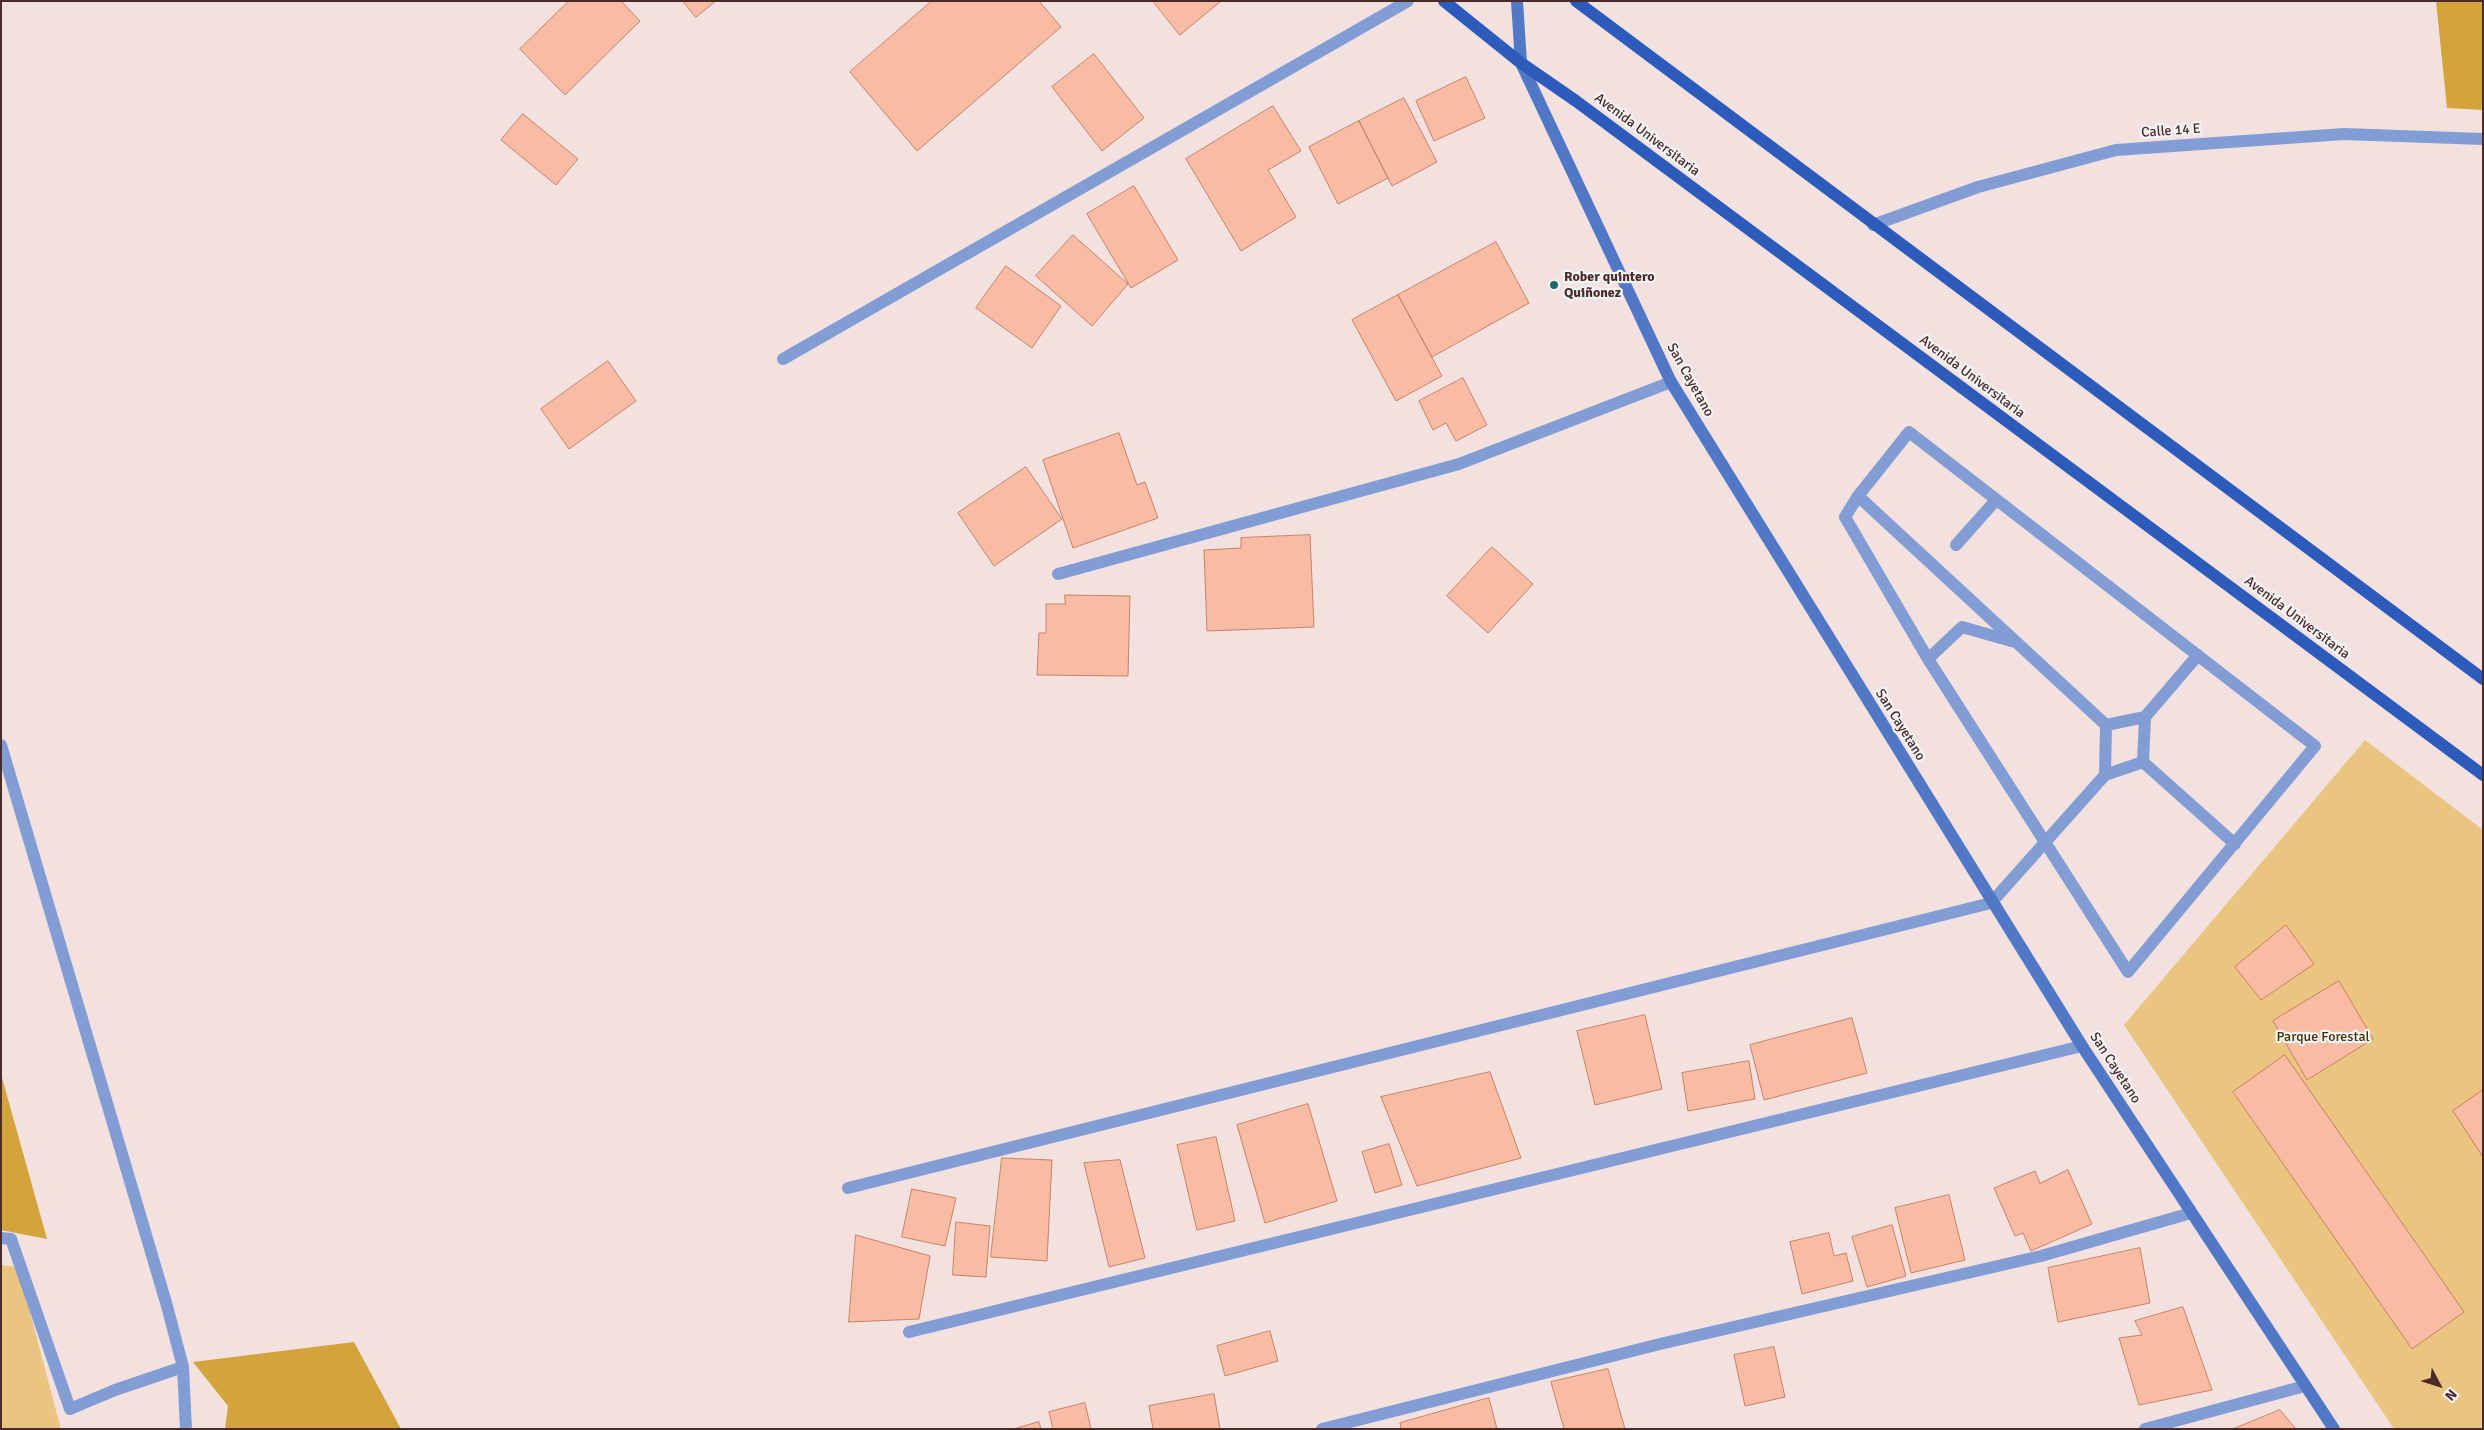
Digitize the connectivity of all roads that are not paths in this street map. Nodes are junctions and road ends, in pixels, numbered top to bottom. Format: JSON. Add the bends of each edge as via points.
{"nodes":[{"id":1,"x":1408,"y":1,"type":"edge"},
{"id":2,"x":1444,"y":1,"type":"edge"},
{"id":3,"x":1517,"y":1,"type":"edge"},
{"id":4,"x":1576,"y":1,"type":"edge"},
{"id":5,"x":1521,"y":63,"type":"junction"},
{"id":6,"x":2483,"y":139,"type":"edge"},
{"id":7,"x":1873,"y":225,"type":"junction"},
{"id":8,"x":783,"y":359,"type":"dead end"},
{"id":9,"x":1671,"y":382,"type":"junction"},
{"id":10,"x":1858,"y":496,"type":"junction"},
{"id":11,"x":1996,"y":500,"type":"junction"},
{"id":12,"x":1956,"y":545,"type":"dead end"},
{"id":13,"x":1058,"y":574,"type":"dead end"},
{"id":14,"x":2015,"y":642,"type":"junction"},
{"id":15,"x":2198,"y":654,"type":"junction"},
{"id":16,"x":1928,"y":659,"type":"junction"},
{"id":17,"x":2483,"y":679,"type":"edge"},
{"id":18,"x":2145,"y":718,"type":"junction"},
{"id":19,"x":2106,"y":725,"type":"junction"},
{"id":20,"x":1,"y":745,"type":"edge"},
{"id":21,"x":2143,"y":762,"type":"junction"},
{"id":22,"x":2105,"y":775,"type":"junction"},
{"id":23,"x":2483,"y":775,"type":"edge"},
{"id":24,"x":2045,"y":842,"type":"junction"},
{"id":25,"x":2235,"y":844,"type":"junction"},
{"id":26,"x":1992,"y":903,"type":"junction"},
{"id":27,"x":2082,"y":1046,"type":"junction"},
{"id":28,"x":848,"y":1188,"type":"dead end"},
{"id":29,"x":2191,"y":1213,"type":"junction"},
{"id":30,"x":1,"y":1238,"type":"edge"},
{"id":31,"x":908,"y":1332,"type":"dead end"},
{"id":32,"x":183,"y":1367,"type":"junction"},
{"id":33,"x":2305,"y":1386,"type":"junction"},
{"id":34,"x":186,"y":1429,"type":"edge"},
{"id":35,"x":1322,"y":1429,"type":"edge"},
{"id":36,"x":2145,"y":1429,"type":"edge"},
{"id":37,"x":2334,"y":1429,"type":"edge"}],
"edges":[{"from":1,"to":8,"type":"street"},
{"from":2,"to":5,"type":"main road","name":"Avenida Universitaria"},
{"from":3,"to":5,"type":"main road","name":"San Cayetano"},
{"from":4,"to":7,"type":"main road"},
{"from":5,"to":9,"type":"main road","name":"San Cayetano"},
{"from":5,"to":23,"type":"main road","name":"Avenida Universitaria"},
{"from":6,"to":7,"type":"street","name":"Calle 14 E","via":[[2344,134],[2116,150],[1978,186]]},
{"from":7,"to":17,"type":"main road"},
{"from":9,"to":13,"type":"street","via":[[1459,464]]},
{"from":9,"to":26,"type":"main road","name":"San Cayetano"},
{"from":10,"to":11,"type":"street","via":[[1909,432]]},
{"from":10,"to":14,"type":"street"},
{"from":10,"to":16,"type":"street","via":[[1845,517]]},
{"from":11,"to":12,"type":"street"},
{"from":11,"to":15,"type":"street"},
{"from":14,"to":16,"type":"street","via":[[1962,627]]},
{"from":14,"to":19,"type":"street"},
{"from":15,"to":18,"type":"street"},
{"from":15,"to":25,"type":"street","via":[[2316,746]]},
{"from":16,"to":24,"type":"street"},
{"from":18,"to":19,"type":"street"},
{"from":18,"to":21,"type":"street"},
{"from":19,"to":22,"type":"street"},
{"from":20,"to":32,"type":"street"},
{"from":21,"to":22,"type":"street"},
{"from":21,"to":25,"type":"street"},
{"from":22,"to":24,"type":"street"},
{"from":24,"to":25,"type":"street","via":[[2128,972]]},
{"from":24,"to":26,"type":"street"},
{"from":26,"to":27,"type":"main road","name":"San Cayetano"},
{"from":26,"to":28,"type":"street"},
{"from":27,"to":29,"type":"main road","name":"San Cayetano"},
{"from":27,"to":31,"type":"street"},
{"from":29,"to":33,"type":"main road","name":"San Cayetano"},
{"from":29,"to":35,"type":"street","via":[[2042,1256],[1660,1344]]},
{"from":30,"to":32,"type":"street","via":[[12,1239],[70,1409]]},
{"from":32,"to":34,"type":"street"},
{"from":33,"to":36,"type":"street"},
{"from":33,"to":37,"type":"main road","name":"San Cayetano"}]}
